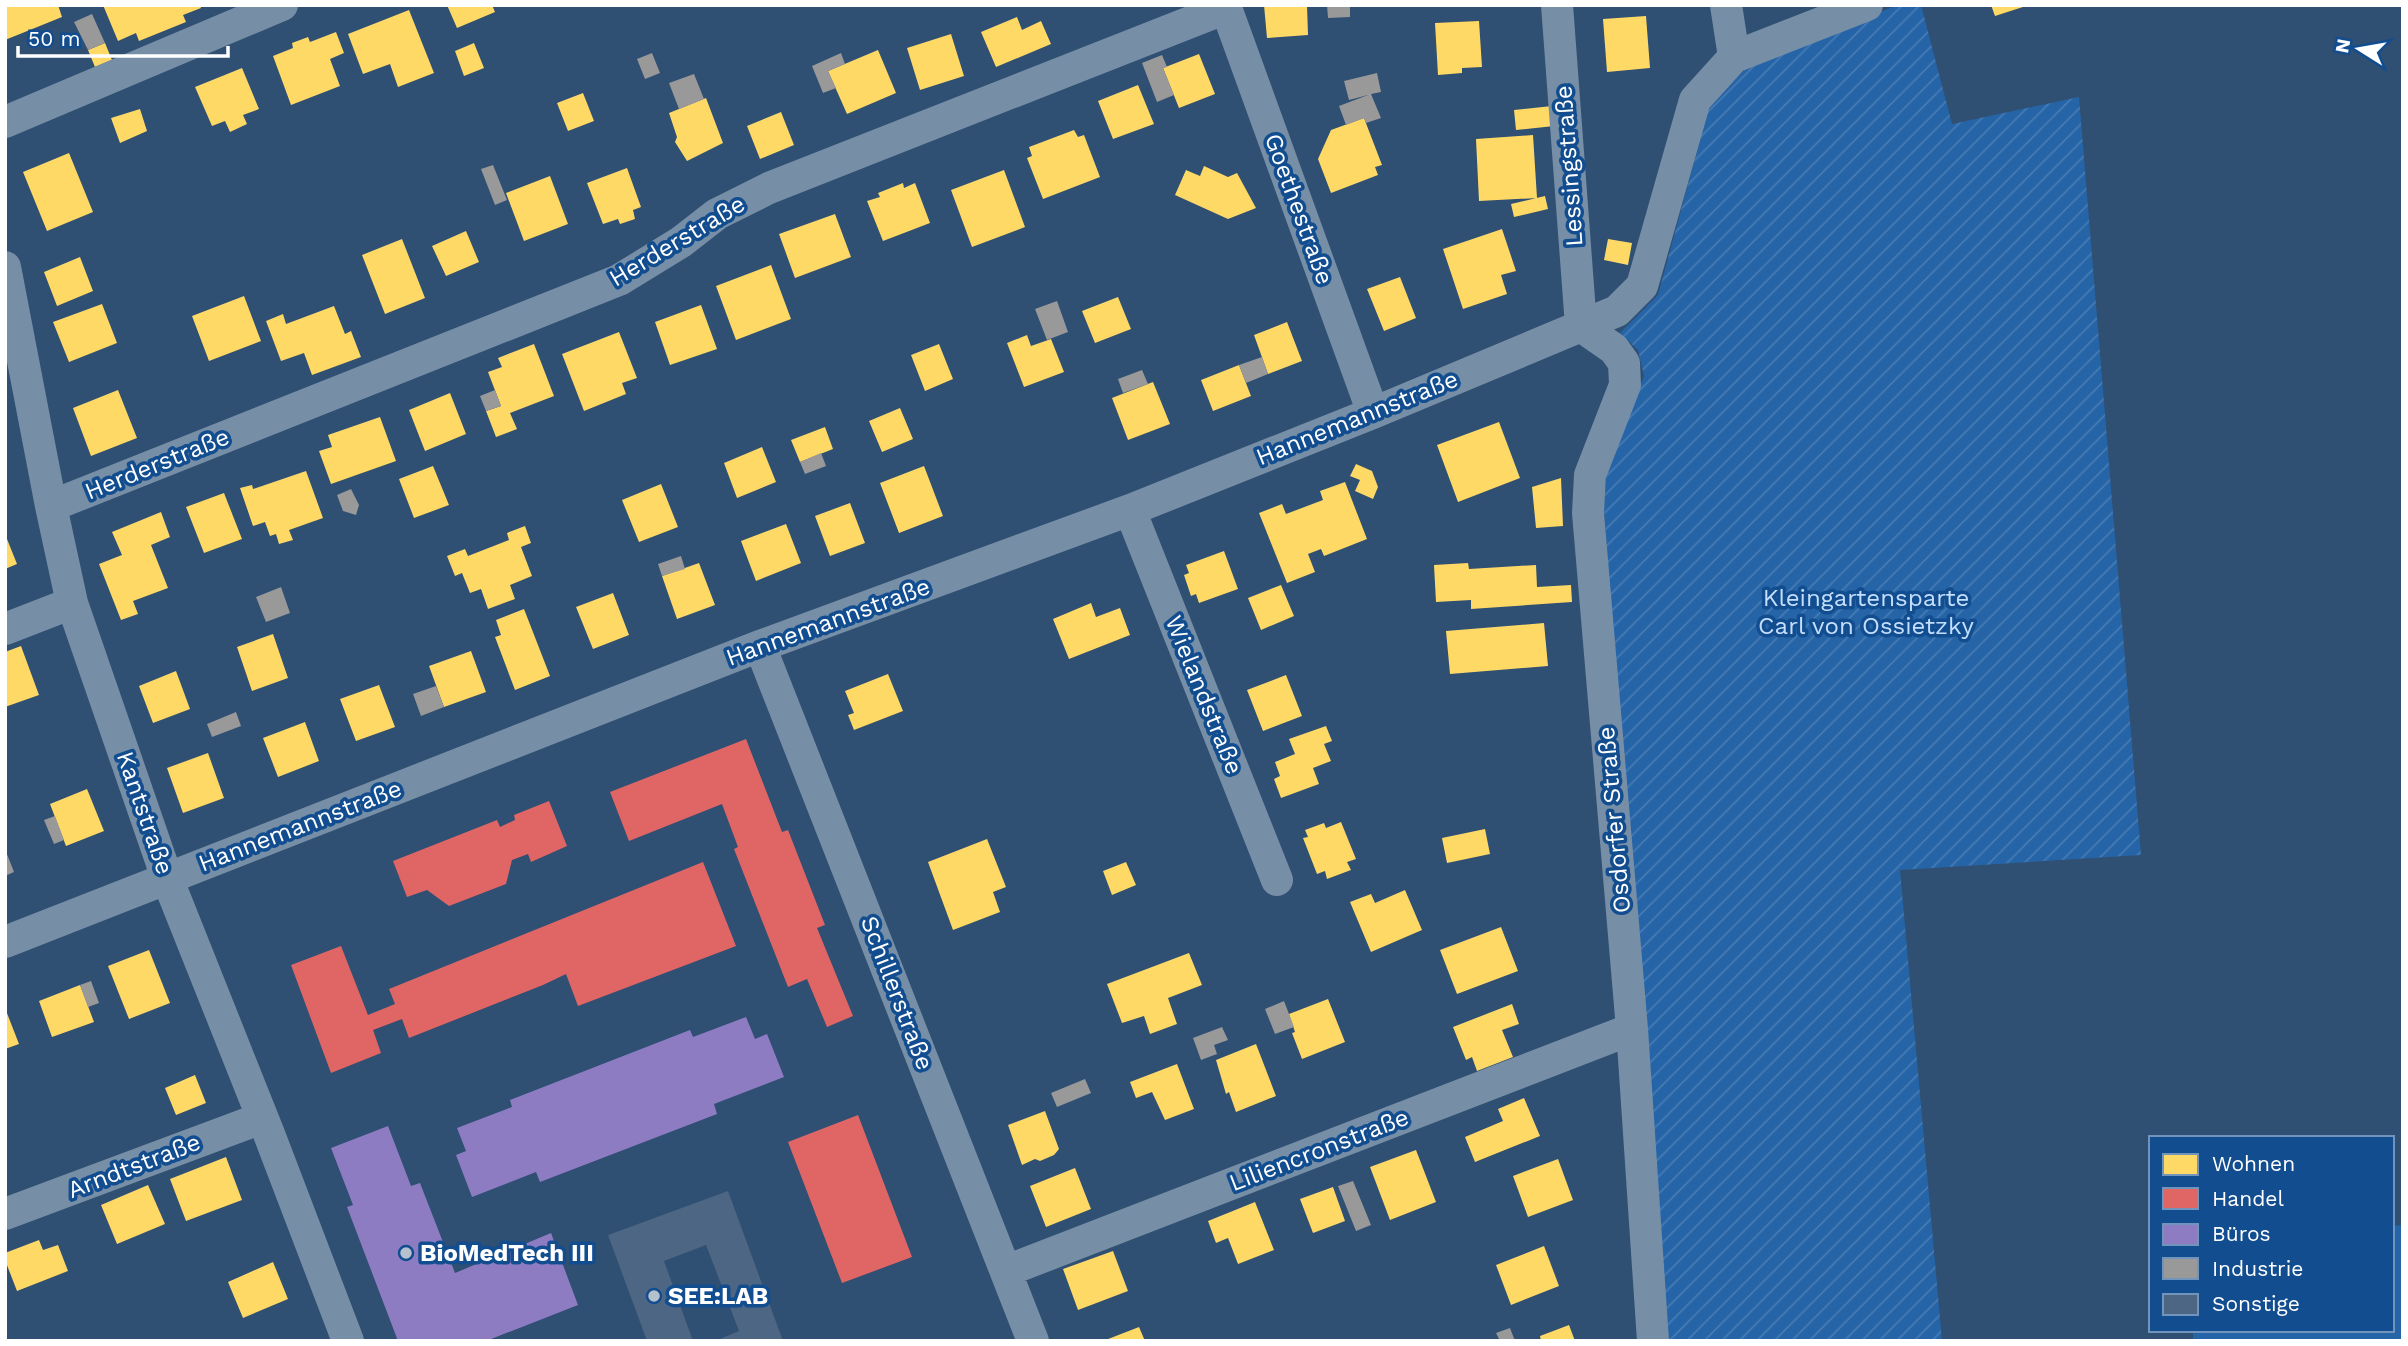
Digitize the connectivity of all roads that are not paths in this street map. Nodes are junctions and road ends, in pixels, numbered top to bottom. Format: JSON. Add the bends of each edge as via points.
{"nodes":[{"id":1,"x":282,"y":5,"type":"edge"},
{"id":2,"x":1557,"y":5,"type":"edge"},
{"id":3,"x":1726,"y":5,"type":"edge"},
{"id":4,"x":1867,"y":5,"type":"edge"},
{"id":5,"x":1225,"y":7,"type":"edge"},
{"id":6,"x":1734,"y":57,"type":"junction"},
{"id":7,"x":5,"y":122,"type":"edge"},
{"id":8,"x":5,"y":267,"type":"edge"},
{"id":9,"x":1581,"y":326,"type":"junction"},
{"id":10,"x":12,"y":335,"type":"edge"},
{"id":11,"x":1373,"y":413,"type":"junction"},
{"id":12,"x":51,"y":506,"type":"junction"},
{"id":13,"x":1130,"y":510,"type":"junction"},
{"id":14,"x":72,"y":603,"type":"junction"},
{"id":15,"x":5,"y":629,"type":"edge"},
{"id":16,"x":760,"y":646,"type":"junction"},
{"id":17,"x":167,"y":878,"type":"junction"},
{"id":18,"x":1277,"y":880,"type":"dead end"},
{"id":19,"x":5,"y":942,"type":"edge"},
{"id":20,"x":1632,"y":1030,"type":"junction"},
{"id":21,"x":262,"y":1118,"type":"junction"},
{"id":22,"x":5,"y":1214,"type":"edge"},
{"id":23,"x":1006,"y":1271,"type":"junction"},
{"id":24,"x":348,"y":1341,"type":"edge"},
{"id":25,"x":1033,"y":1341,"type":"edge"},
{"id":26,"x":1653,"y":1341,"type":"edge"}],
"edges":[{"from":1,"to":7,"type":"street"},
{"from":2,"to":9,"type":"street","name":"Lessingstraße"},
{"from":3,"to":6,"type":"street"},
{"from":4,"to":6,"type":"street"},
{"from":5,"to":11,"type":"street","name":"Goethestraße"},
{"from":5,"to":12,"type":"street","name":"Herderstraße","via":[[768,188],[717,214],[619,280]]},
{"from":6,"to":9,"type":"street","name":"Hannemannstraße","via":[[1695,100],[1642,286],[1617,311]]},
{"from":8,"to":10,"type":"street","name":"Kantstraße"},
{"from":9,"to":11,"type":"street","name":"Hannemannstraße"},
{"from":9,"to":20,"type":"street","name":"Osdorfer Straße","via":[[1614,349],[1624,363],[1625,385],[1590,475],[1588,513]]},
{"from":10,"to":12,"type":"street","name":"Kantstraße"},
{"from":11,"to":13,"type":"street","name":"Hannemannstraße"},
{"from":12,"to":14,"type":"street","name":"Kantstraße"},
{"from":13,"to":16,"type":"street","name":"Hannemannstraße"},
{"from":13,"to":18,"type":"street","name":"Wielandstraße"},
{"from":14,"to":15,"type":"street"},
{"from":14,"to":17,"type":"street","name":"Kantstraße"},
{"from":16,"to":17,"type":"street","name":"Hannemannstraße"},
{"from":16,"to":23,"type":"street","name":"Schillerstraße"},
{"from":17,"to":19,"type":"street","name":"Hannemannstraße"},
{"from":17,"to":21,"type":"street","name":"Kantstraße"},
{"from":20,"to":23,"type":"street","name":"Liliencronstraße"},
{"from":20,"to":26,"type":"street","name":"Osdorfer Straße"},
{"from":21,"to":22,"type":"street","name":"Arndtstraße"},
{"from":21,"to":24,"type":"street","name":"Kantstraße"},
{"from":23,"to":25,"type":"street","name":"Schillerstraße"}]}
